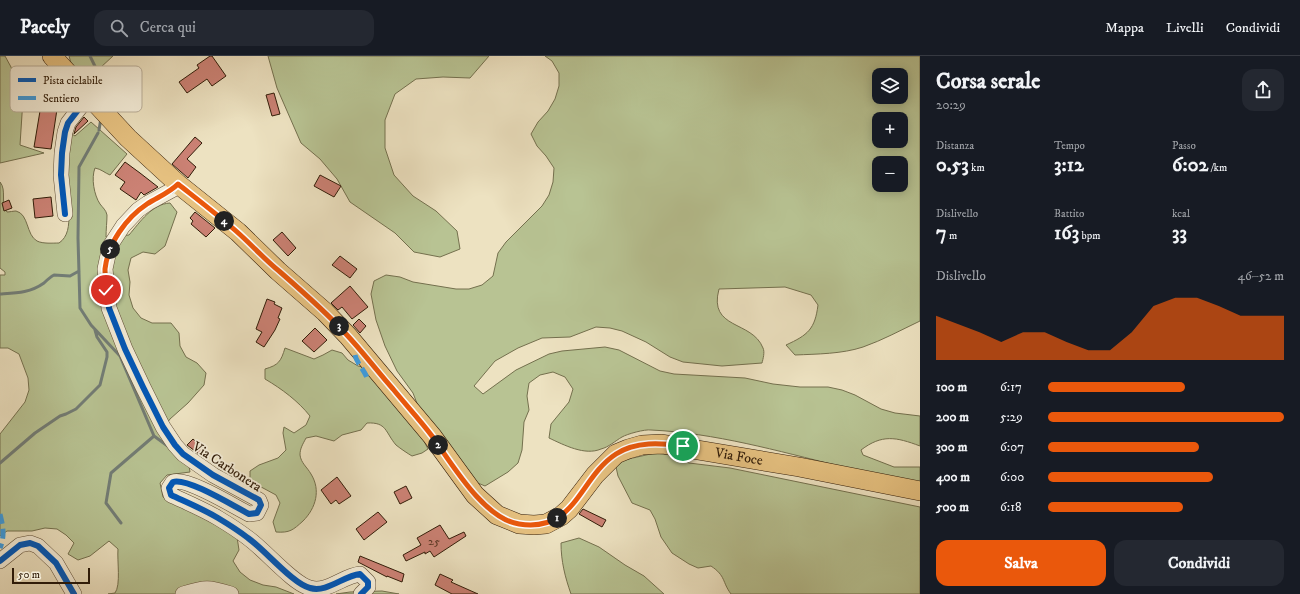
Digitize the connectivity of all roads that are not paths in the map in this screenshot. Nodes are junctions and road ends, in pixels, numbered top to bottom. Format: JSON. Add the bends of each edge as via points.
{"nodes":[{"id":1,"x":77,"y":112,"type":"edge"},
{"id":2,"x":104,"y":112,"type":"edge"},
{"id":3,"x":178,"y":184,"type":"junction"},
{"id":4,"x":65,"y":214,"type":"dead end"},
{"id":5,"x":920,"y":491,"type":"edge"},
{"id":6,"x":0,"y":561,"type":"edge"},
{"id":7,"x":74,"y":594,"type":"edge"},
{"id":8,"x":183,"y":594,"type":"edge"},
{"id":9,"x":230,"y":594,"type":"edge"},
{"id":10,"x":361,"y":594,"type":"edge"}],
"edges":[{"from":1,"to":4,"type":"street","via":[[68,123],[62,153],[61,175]]},
{"from":2,"to":3,"type":"main road"},
{"from":3,"to":5,"type":"main road","name":"Via Foce","via":[[238,232],[278,271],[312,299],[348,336],[432,436],[475,495],[497,515],[519,524],[546,524],[569,509],[616,454],[642,445],[662,444]]},
{"from":3,"to":10,"type":"street","name":"Via Carbonera","via":[[138,210],[110,246],[105,269],[109,308],[143,387],[175,445],[183,454],[213,475],[259,500],[261,506],[257,513],[249,514],[181,481],[173,482],[169,492],[218,518],[249,539],[300,584],[318,589],[360,574],[368,582],[368,587]]},
{"from":6,"to":7,"type":"street","via":[[20,545],[30,543],[38,546],[56,562]]},
{"from":8,"to":9,"type":"street","via":[[209,588]]}]}
